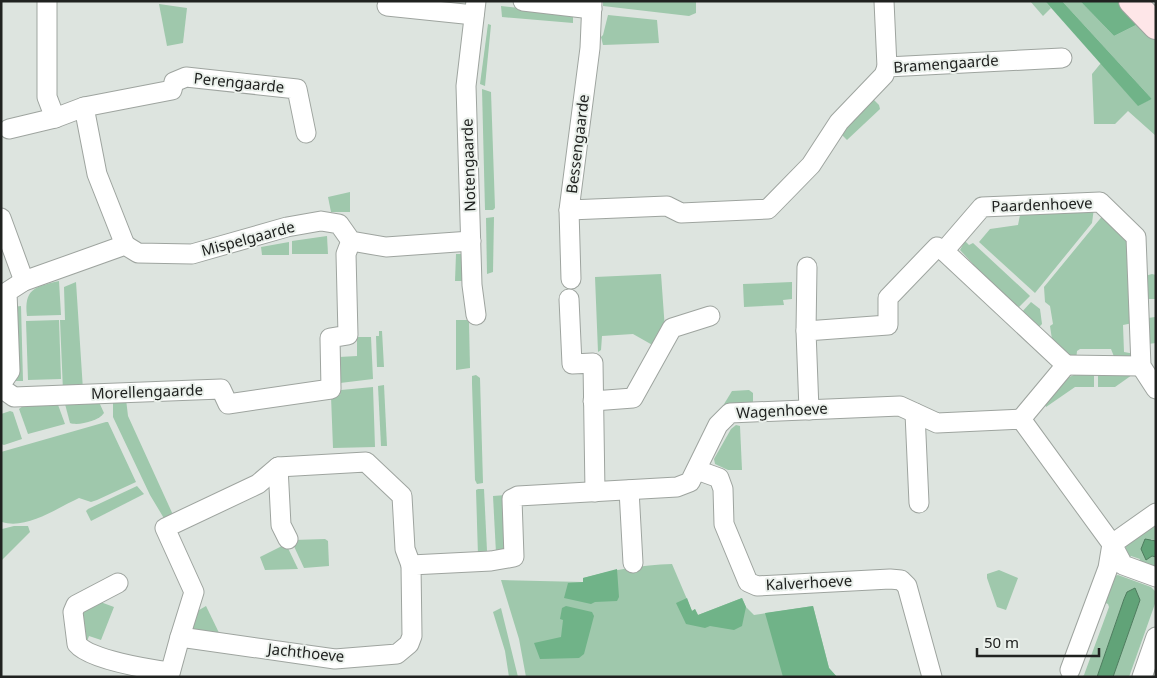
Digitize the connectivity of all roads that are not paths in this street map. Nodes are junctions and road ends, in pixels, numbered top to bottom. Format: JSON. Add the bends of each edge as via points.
{"nodes":[{"id":1,"x":47,"y":1,"type":"edge"},
{"id":2,"x":523,"y":1,"type":"edge"},
{"id":3,"x":884,"y":1,"type":"edge"},
{"id":4,"x":1132,"y":1,"type":"edge"},
{"id":5,"x":592,"y":5,"type":"edge"},
{"id":6,"x":387,"y":6,"type":"dead end"},
{"id":7,"x":475,"y":8,"type":"edge"},
{"id":8,"x":1156,"y":26,"type":"edge"},
{"id":9,"x":1062,"y":58,"type":"dead end"},
{"id":10,"x":887,"y":67,"type":"junction"},
{"id":11,"x":84,"y":107,"type":"junction"},
{"id":12,"x":55,"y":118,"type":"junction"},
{"id":13,"x":9,"y":129,"type":"dead end"},
{"id":14,"x":306,"y":133,"type":"dead end"},
{"id":15,"x":569,"y":210,"type":"junction"},
{"id":16,"x":1,"y":218,"type":"edge"},
{"id":17,"x":351,"y":241,"type":"junction"},
{"id":18,"x":471,"y":241,"type":"junction"},
{"id":19,"x":125,"y":245,"type":"junction"},
{"id":20,"x":944,"y":250,"type":"junction"},
{"id":21,"x":807,"y":267,"type":"dead end"},
{"id":22,"x":571,"y":279,"type":"dead end"},
{"id":23,"x":24,"y":281,"type":"junction"},
{"id":24,"x":570,"y":299,"type":"dead end"},
{"id":25,"x":476,"y":315,"type":"dead end"},
{"id":26,"x":710,"y":316,"type":"dead end"},
{"id":27,"x":806,"y":331,"type":"junction"},
{"id":28,"x":1066,"y":365,"type":"junction"},
{"id":29,"x":1140,"y":366,"type":"junction"},
{"id":30,"x":1,"y":384,"type":"edge"},
{"id":31,"x":1,"y":388,"type":"edge"},
{"id":32,"x":1156,"y":388,"type":"edge"},
{"id":33,"x":593,"y":401,"type":"junction"},
{"id":34,"x":809,"y":410,"type":"junction"},
{"id":35,"x":915,"y":413,"type":"junction"},
{"id":36,"x":1021,"y":420,"type":"junction"},
{"id":37,"x":278,"y":467,"type":"junction"},
{"id":38,"x":697,"y":470,"type":"junction"},
{"id":39,"x":629,"y":490,"type":"junction"},
{"id":40,"x":595,"y":492,"type":"junction"},
{"id":41,"x":919,"y":503,"type":"dead end"},
{"id":42,"x":1156,"y":513,"type":"edge"},
{"id":43,"x":288,"y":539,"type":"dead end"},
{"id":44,"x":1112,"y":544,"type":"junction"},
{"id":45,"x":633,"y":563,"type":"dead end"},
{"id":46,"x":411,"y":565,"type":"junction"},
{"id":47,"x":1156,"y":577,"type":"edge"},
{"id":48,"x":118,"y":583,"type":"dead end"},
{"id":49,"x":180,"y":637,"type":"junction"},
{"id":50,"x":1156,"y":637,"type":"edge"},
{"id":51,"x":1070,"y":670,"type":"dead end"},
{"id":52,"x":170,"y":674,"type":"edge"},
{"id":53,"x":932,"y":677,"type":"edge"},
{"id":54,"x":1142,"y":677,"type":"edge"}],
"edges":[{"from":1,"to":12,"type":"street","via":[[47,96]]},
{"from":2,"to":5,"type":"street"},
{"from":3,"to":10,"type":"street"},
{"from":4,"to":8,"type":"main road"},
{"from":5,"to":15,"type":"street","name":"Bessengaarde","via":[[590,48]]},
{"from":6,"to":7,"type":"street","name":"Notengaarde"},
{"from":7,"to":18,"type":"street","name":"Notengaarde","via":[[466,86]]},
{"from":9,"to":10,"type":"street","name":"Bramengaarde"},
{"from":10,"to":15,"type":"street","name":"Bramengaarde","via":[[884,75],[839,122],[811,165],[768,209],[681,213],[667,206]]},
{"from":11,"to":12,"type":"street"},
{"from":11,"to":14,"type":"street","name":"Perengaarde","via":[[172,90],[174,82],[186,77],[297,89]]},
{"from":11,"to":19,"type":"street","via":[[97,174]]},
{"from":12,"to":13,"type":"street"},
{"from":15,"to":22,"type":"street","name":"Bessengaarde"},
{"from":16,"to":23,"type":"street"},
{"from":17,"to":18,"type":"street","via":[[386,247]]},
{"from":17,"to":19,"type":"street","name":"Mispelgaarde","via":[[339,224],[321,221],[287,226],[192,254],[138,253]]},
{"from":17,"to":31,"type":"street","name":"Morellengaarde","via":[[346,254],[348,335],[330,338],[331,389],[228,404],[221,389],[14,396]]},
{"from":18,"to":25,"type":"street","name":"Notengaarde"},
{"from":19,"to":23,"type":"street"},
{"from":20,"to":27,"type":"street","name":"Paardenhoeve","via":[[937,247],[888,298],[888,325]]},
{"from":20,"to":28,"type":"street"},
{"from":20,"to":29,"type":"street","name":"Paardenhoeve","via":[[982,207],[1100,202],[1136,237]]},
{"from":21,"to":27,"type":"street"},
{"from":23,"to":30,"type":"street","via":[[7,292],[10,371]]},
{"from":24,"to":33,"type":"street","via":[[572,364],[593,363]]},
{"from":26,"to":33,"type":"street","via":[[672,328],[633,398]]},
{"from":27,"to":34,"type":"street"},
{"from":28,"to":29,"type":"street"},
{"from":28,"to":36,"type":"street"},
{"from":29,"to":32,"type":"street"},
{"from":33,"to":40,"type":"street"},
{"from":34,"to":35,"type":"street","name":"Wagenhoeve","via":[[900,406]]},
{"from":34,"to":38,"type":"street","name":"Wagenhoeve","via":[[730,413],[718,425]]},
{"from":35,"to":36,"type":"street","name":"Wagenhoeve","via":[[937,424]]},
{"from":35,"to":41,"type":"street"},
{"from":36,"to":44,"type":"street"},
{"from":37,"to":43,"type":"street","via":[[281,525]]},
{"from":37,"to":46,"type":"street","name":"Jachthoeve","via":[[366,462],[402,496],[405,549]]},
{"from":37,"to":49,"type":"street","via":[[258,484],[165,528],[194,592]]},
{"from":38,"to":39,"type":"street","name":"Wagenhoeve","via":[[690,482],[677,487]]},
{"from":38,"to":53,"type":"street","name":"Kalverhoeve","via":[[719,478],[723,489],[724,524],[748,582],[756,586],[901,580],[907,586]]},
{"from":39,"to":40,"type":"street","name":"Wagenhoeve"},
{"from":39,"to":45,"type":"street"},
{"from":40,"to":46,"type":"street","name":"Wagenhoeve","via":[[512,499],[514,557]]},
{"from":42,"to":44,"type":"street"},
{"from":44,"to":47,"type":"street","via":[[1123,566]]},
{"from":44,"to":51,"type":"street","via":[[1108,568]]},
{"from":46,"to":49,"type":"street","name":"Jachthoeve","via":[[412,636],[409,644],[397,654],[335,658]]},
{"from":48,"to":52,"type":"street","via":[[76,605],[73,612],[77,644],[133,667]]},
{"from":49,"to":52,"type":"street"},
{"from":50,"to":54,"type":"street"}]}
